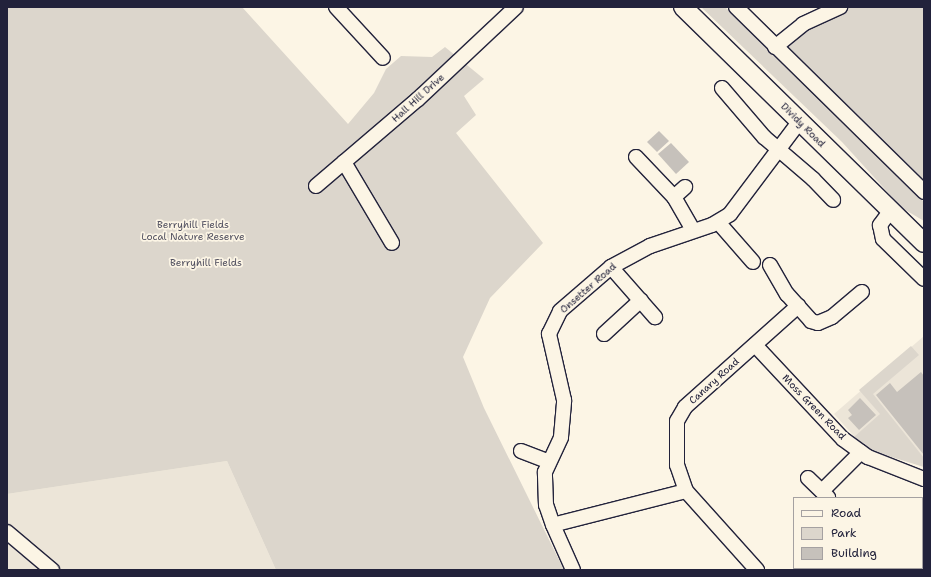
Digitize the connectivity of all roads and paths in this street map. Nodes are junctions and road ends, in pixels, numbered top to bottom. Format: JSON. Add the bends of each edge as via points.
{"nodes":[{"id":1,"x":336,"y":7,"type":"edge"},
{"id":2,"x":516,"y":7,"type":"edge"},
{"id":3,"x":683,"y":7,"type":"edge"},
{"id":4,"x":736,"y":7,"type":"edge"},
{"id":5,"x":840,"y":7,"type":"edge"},
{"id":6,"x":775,"y":47,"type":"junction"},
{"id":7,"x":383,"y":58,"type":"dead end"},
{"id":8,"x":722,"y":88,"type":"dead end"},
{"id":9,"x":799,"y":122,"type":"junction"},
{"id":10,"x":778,"y":148,"type":"junction"},
{"id":11,"x":636,"y":157,"type":"dead end"},
{"id":12,"x":344,"y":162,"type":"junction"},
{"id":13,"x":316,"y":186,"type":"dead end"},
{"id":14,"x":685,"y":187,"type":"dead end"},
{"id":15,"x":924,"y":192,"type":"edge"},
{"id":16,"x":674,"y":197,"type":"junction"},
{"id":17,"x":833,"y":200,"type":"dead end"},
{"id":18,"x":891,"y":210,"type":"junction"},
{"id":19,"x":718,"y":222,"type":"junction"},
{"id":20,"x":693,"y":230,"type":"junction"},
{"id":21,"x":924,"y":242,"type":"edge"},
{"id":22,"x":392,"y":243,"type":"dead end"},
{"id":23,"x":753,"y":262,"type":"dead end"},
{"id":24,"x":770,"y":265,"type":"dead end"},
{"id":25,"x":611,"y":267,"type":"junction"},
{"id":26,"x":924,"y":279,"type":"edge"},
{"id":27,"x":862,"y":292,"type":"dead end"},
{"id":28,"x":641,"y":300,"type":"junction"},
{"id":29,"x":798,"y":306,"type":"junction"},
{"id":30,"x":655,"y":317,"type":"dead end"},
{"id":31,"x":604,"y":334,"type":"dead end"},
{"id":32,"x":755,"y":345,"type":"junction"},
{"id":33,"x":521,"y":451,"type":"dead end"},
{"id":34,"x":862,"y":452,"type":"junction"},
{"id":35,"x":549,"y":462,"type":"junction"},
{"id":36,"x":808,"y":478,"type":"dead end"},
{"id":37,"x":924,"y":479,"type":"edge"},
{"id":38,"x":686,"y":491,"type":"junction"},
{"id":39,"x":825,"y":495,"type":"edge"},
{"id":40,"x":553,"y":525,"type":"junction"},
{"id":41,"x":7,"y":532,"type":"edge"},
{"id":42,"x":52,"y":570,"type":"edge"},
{"id":43,"x":573,"y":570,"type":"edge"},
{"id":44,"x":757,"y":570,"type":"edge"}],
"edges":[{"from":1,"to":7,"type":"street"},
{"from":2,"to":12,"type":"street","name":"Hall Hill Drive","via":[[410,106]]},
{"from":3,"to":9,"type":"main road","name":"Dividy Road"},
{"from":4,"to":6,"type":"street"},
{"from":5,"to":6,"type":"street","via":[[803,24]]},
{"from":6,"to":15,"type":"street"},
{"from":8,"to":10,"type":"street","via":[[764,137]]},
{"from":9,"to":10,"type":"street","name":"Onsetter Road"},
{"from":9,"to":18,"type":"main road","name":"Dividy Road"},
{"from":10,"to":17,"type":"street"},
{"from":10,"to":19,"type":"street","name":"Onsetter Road","via":[[740,203]]},
{"from":11,"to":16,"type":"street"},
{"from":12,"to":13,"type":"street","name":"Hall Hill Drive"},
{"from":12,"to":22,"type":"street"},
{"from":14,"to":16,"type":"street"},
{"from":16,"to":20,"type":"street"},
{"from":18,"to":21,"type":"main road","name":"Dividy Road"},
{"from":18,"to":26,"type":"street","via":[[880,225],[883,239]]},
{"from":19,"to":20,"type":"street","name":"Onsetter Road"},
{"from":19,"to":23,"type":"street"},
{"from":20,"to":25,"type":"street","name":"Onsetter Road","via":[[650,246]]},
{"from":24,"to":29,"type":"street","via":[[787,294]]},
{"from":25,"to":28,"type":"street"},
{"from":25,"to":35,"type":"street","name":"Onsetter Road","via":[[560,311],[549,334],[564,400],[561,437]]},
{"from":27,"to":29,"type":"street","via":[[825,322],[811,321]]},
{"from":28,"to":30,"type":"street"},
{"from":28,"to":31,"type":"street"},
{"from":29,"to":32,"type":"street","name":"Canary Road"},
{"from":32,"to":34,"type":"street","name":"Moss Green Road","via":[[843,439]]},
{"from":32,"to":38,"type":"street","name":"Canary Road","via":[[685,407],[677,421],[677,464]]},
{"from":33,"to":35,"type":"street"},
{"from":34,"to":37,"type":"street","name":"Moss Green Road"},
{"from":34,"to":39,"type":"street"},
{"from":35,"to":40,"type":"street","name":"Onsetter Road","via":[[544,488]]},
{"from":36,"to":39,"type":"street"},
{"from":38,"to":40,"type":"street"},
{"from":38,"to":44,"type":"street","name":"Canary Road"},
{"from":40,"to":43,"type":"street","name":"Onsetter Road"},
{"from":41,"to":42,"type":"street"}]}
